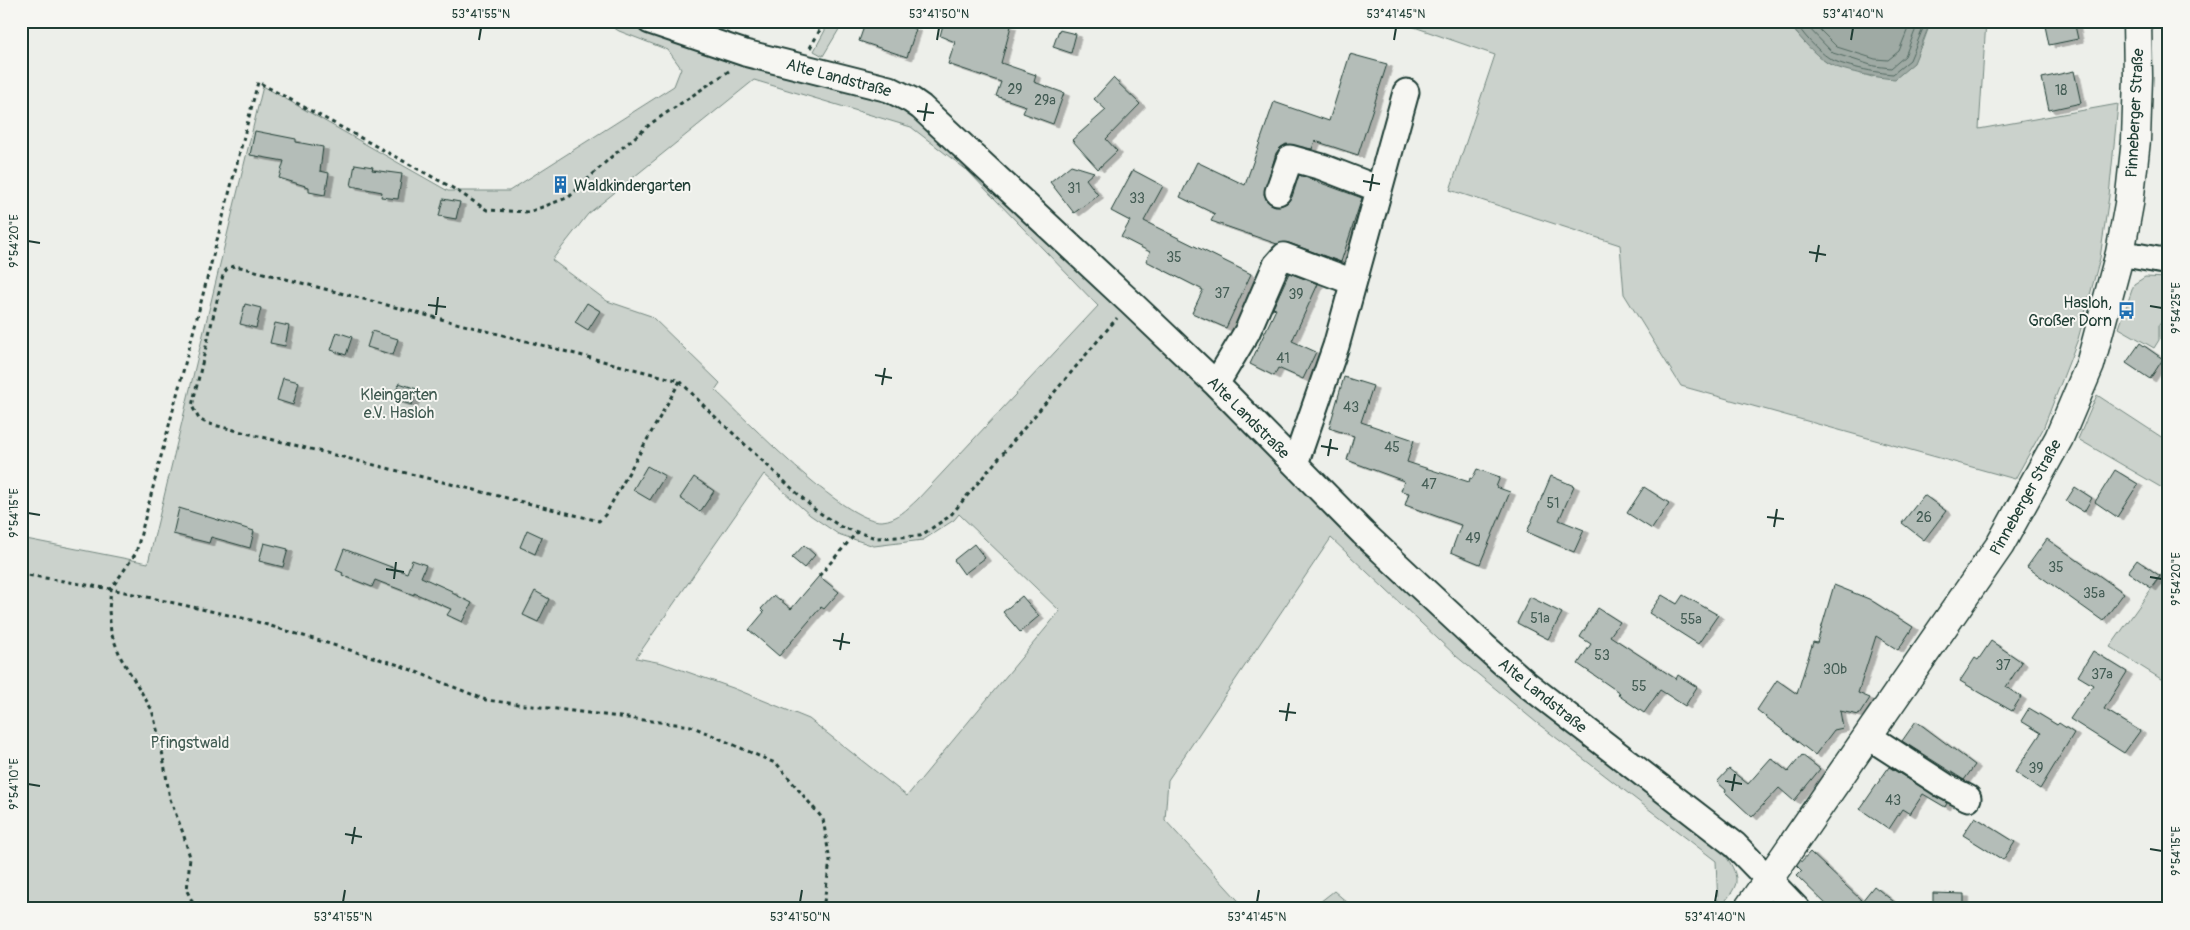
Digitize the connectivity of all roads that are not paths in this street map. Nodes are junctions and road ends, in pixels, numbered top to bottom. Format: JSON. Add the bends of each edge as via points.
{"nodes":[{"id":1,"x":650,"y":21,"type":"edge"},
{"id":2,"x":2137,"y":21,"type":"edge"},
{"id":3,"x":1406,"y":92,"type":"dead end"},
{"id":4,"x":1379,"y":188,"type":"junction"},
{"id":5,"x":1278,"y":192,"type":"dead end"},
{"id":6,"x":2120,"y":253,"type":"junction"},
{"id":7,"x":2169,"y":262,"type":"edge"},
{"id":8,"x":1353,"y":282,"type":"junction"},
{"id":9,"x":1216,"y":384,"type":"junction"},
{"id":10,"x":1295,"y":464,"type":"junction"},
{"id":11,"x":1868,"y":736,"type":"junction"},
{"id":12,"x":1968,"y":798,"type":"dead end"},
{"id":13,"x":1769,"y":879,"type":"junction"},
{"id":14,"x":1748,"y":909,"type":"edge"},
{"id":15,"x":1797,"y":909,"type":"edge"}],
"edges":[{"from":1,"to":9,"type":"street","name":"Alte Landstraße","via":[[745,53],[889,89],[911,100],[934,117]]},
{"from":2,"to":6,"type":"main road","name":"Pinneberger Straße","via":[[2136,140]]},
{"from":3,"to":4,"type":"street"},
{"from":4,"to":5,"type":"street","via":[[1290,158]]},
{"from":4,"to":8,"type":"street"},
{"from":6,"to":7,"type":"street"},
{"from":6,"to":11,"type":"main road","name":"Pinneberger Straße","via":[[2090,365],[2059,438],[2000,545]]},
{"from":8,"to":9,"type":"street","via":[[1284,256],[1276,265],[1247,332]]},
{"from":8,"to":10,"type":"street","via":[[1336,346]]},
{"from":9,"to":10,"type":"street","name":"Alte Landstraße"},
{"from":10,"to":13,"type":"street","name":"Alte Landstraße","via":[[1363,533],[1484,646],[1733,844]]},
{"from":11,"to":12,"type":"street"},
{"from":11,"to":13,"type":"main road","name":"Pinneberger Straße"},
{"from":13,"to":14,"type":"main road","name":"Pinneberger Straße"},
{"from":13,"to":15,"type":"street","name":"Alte Landstraße"}]}
